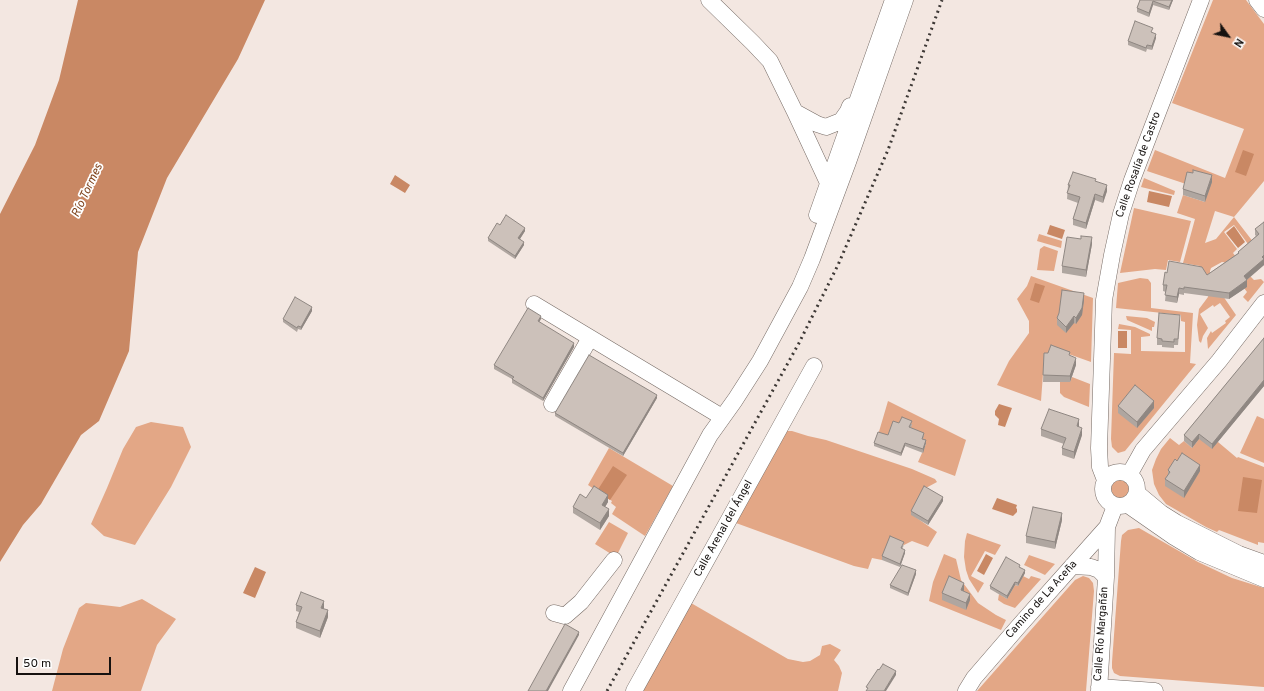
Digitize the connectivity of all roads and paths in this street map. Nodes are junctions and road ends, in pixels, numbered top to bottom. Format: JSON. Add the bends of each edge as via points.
{"nodes":[{"id":1,"x":709,"y":0,"type":"edge"},
{"id":2,"x":893,"y":0,"type":"edge"},
{"id":3,"x":905,"y":0,"type":"edge"},
{"id":4,"x":1201,"y":0,"type":"edge"},
{"id":5,"x":1257,"y":0,"type":"edge"},
{"id":6,"x":1264,"y":9,"type":"edge"},
{"id":7,"x":889,"y":28,"type":"junction"},
{"id":8,"x":796,"y":112,"type":"junction"},
{"id":9,"x":826,"y":127,"type":"junction"},
{"id":10,"x":811,"y":145,"type":"junction"},
{"id":11,"x":842,"y":145,"type":"junction"},
{"id":12,"x":828,"y":183,"type":"junction"},
{"id":13,"x":812,"y":259,"type":"junction"},
{"id":14,"x":1264,"y":303,"type":"edge"},
{"id":15,"x":534,"y":304,"type":"dead end"},
{"id":16,"x":590,"y":338,"type":"junction"},
{"id":17,"x":814,"y":366,"type":"dead end"},
{"id":18,"x":552,"y":404,"type":"dead end"},
{"id":19,"x":722,"y":417,"type":"junction"},
{"id":20,"x":1129,"y":475,"type":"junction"},
{"id":21,"x":1105,"y":480,"type":"junction"},
{"id":22,"x":1126,"y":501,"type":"junction"},
{"id":23,"x":1107,"y":527,"type":"junction"},
{"id":24,"x":614,"y":560,"type":"dead end"},
{"id":25,"x":1264,"y":563,"type":"edge"},
{"id":26,"x":1072,"y":566,"type":"junction"},
{"id":27,"x":1106,"y":576,"type":"junction"},
{"id":28,"x":1264,"y":579,"type":"edge"},
{"id":29,"x":554,"y":612,"type":"dead end"},
{"id":30,"x":1099,"y":689,"type":"edge"},
{"id":31,"x":571,"y":691,"type":"edge"},
{"id":32,"x":634,"y":691,"type":"edge"},
{"id":33,"x":966,"y":691,"type":"edge"},
{"id":34,"x":1155,"y":691,"type":"edge"}],
"edges":[{"from":1,"to":8,"type":"street","via":[[770,61]]},
{"from":2,"to":7,"type":"street"},
{"from":3,"to":7,"type":"street"},
{"from":4,"to":21,"type":"street","name":"Calle Rosalía de Castro","via":[[1132,180],[1112,255],[1104,300],[1099,448],[1100,467]]},
{"from":5,"to":6,"type":"street"},
{"from":7,"to":9,"type":"street","via":[[858,82],[848,111],[841,121]]},
{"from":7,"to":11,"type":"street"},
{"from":7,"to":13,"type":"street"},
{"from":8,"to":9,"type":"street"},
{"from":8,"to":10,"type":"street"},
{"from":9,"to":11,"type":"street"},
{"from":10,"to":11,"type":"street","via":[[822,149]]},
{"from":10,"to":12,"type":"street"},
{"from":11,"to":12,"type":"street"},
{"from":11,"to":13,"type":"street","via":[[840,167],[813,244]]},
{"from":12,"to":19,"type":"street","via":[[785,297],[729,398]]},
{"from":13,"to":19,"type":"street","via":[[778,329]]},
{"from":14,"to":20,"type":"street","via":[[1219,362],[1143,450]]},
{"from":15,"to":16,"type":"street"},
{"from":16,"to":18,"type":"street"},
{"from":16,"to":19,"type":"street"},
{"from":17,"to":32,"type":"street","name":"Calle Arenal del Ángel"},
{"from":19,"to":31,"type":"street"},
{"from":20,"to":21,"type":"street","via":[[1116,473]]},
{"from":20,"to":22,"type":"street","via":[[1137,486]]},
{"from":21,"to":22,"type":"street","via":[[1102,490],[1106,500]]},
{"from":22,"to":23,"type":"street","name":"Camino de La Aceña"},
{"from":22,"to":25,"type":"street","via":[[1161,513],[1240,554]]},
{"from":22,"to":28,"type":"street","via":[[1161,528],[1199,552]]},
{"from":23,"to":26,"type":"street","name":"Camino de La Aceña"},
{"from":23,"to":27,"type":"street","name":"Calle Río Margañán"},
{"from":24,"to":29,"type":"street","via":[[581,602],[565,616]]},
{"from":26,"to":27,"type":"street","name":"Calle Río Margañán","via":[[1091,567]]},
{"from":26,"to":33,"type":"street","name":"Camino de La Aceña","via":[[974,678]]},
{"from":27,"to":30,"type":"street","name":"Calle Río Margañán"},
{"from":30,"to":34,"type":"street"}]}
